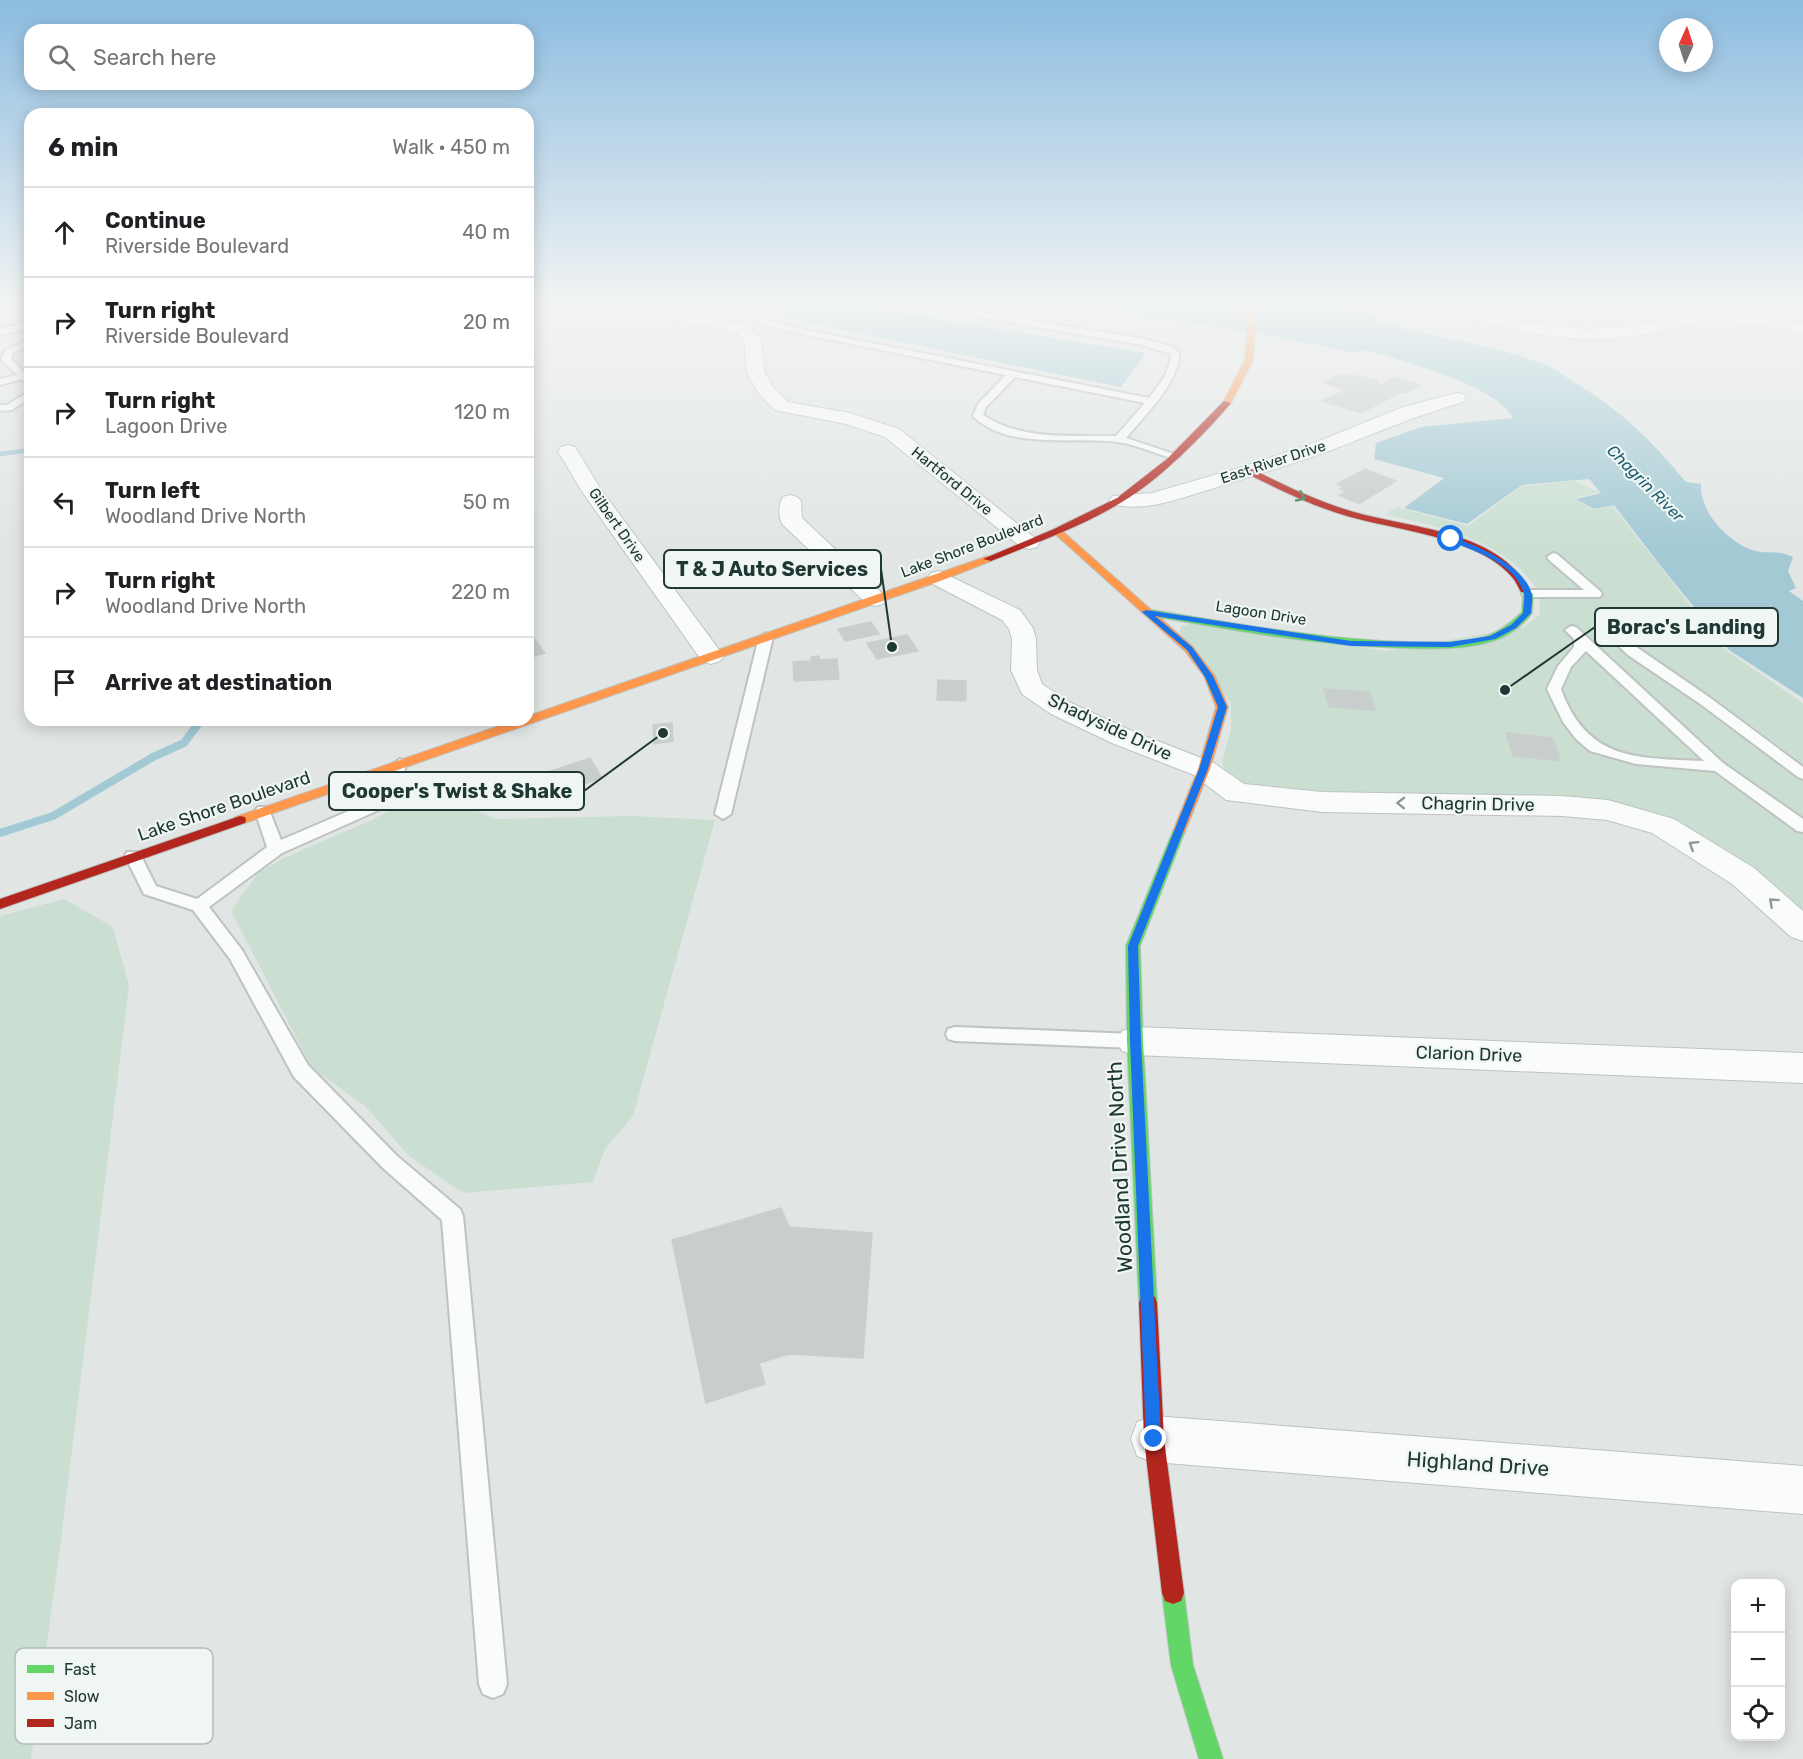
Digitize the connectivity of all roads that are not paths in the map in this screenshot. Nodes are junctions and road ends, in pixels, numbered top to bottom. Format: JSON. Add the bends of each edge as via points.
{"nodes":[{"id":1,"x":763,"y":386,"type":"edge"},
{"id":2,"x":1001,"y":386,"type":"edge"},
{"id":3,"x":1074,"y":386,"type":"edge"},
{"id":4,"x":1160,"y":386,"type":"edge"},
{"id":5,"x":1236,"y":386,"type":"edge"},
{"id":6,"x":24,"y":397,"type":"edge"},
{"id":7,"x":1457,"y":398,"type":"dead end"},
{"id":8,"x":1150,"y":401,"type":"junction"},
{"id":9,"x":5,"y":408,"type":"edge"},
{"id":10,"x":24,"y":409,"type":"edge"},
{"id":11,"x":1119,"y":439,"type":"junction"},
{"id":12,"x":568,"y":451,"type":"dead end"},
{"id":13,"x":1176,"y":456,"type":"junction"},
{"id":14,"x":1249,"y":471,"type":"junction"},
{"id":15,"x":1120,"y":500,"type":"junction"},
{"id":16,"x":790,"y":501,"type":"dead end"},
{"id":17,"x":1057,"y":531,"type":"junction"},
{"id":18,"x":1029,"y":542,"type":"junction"},
{"id":19,"x":1553,"y":557,"type":"dead end"},
{"id":20,"x":939,"y":578,"type":"junction"},
{"id":21,"x":1528,"y":594,"type":"junction"},
{"id":22,"x":875,"y":599,"type":"junction"},
{"id":23,"x":1146,"y":612,"type":"junction"},
{"id":24,"x":1612,"y":635,"type":"dead end"},
{"id":25,"x":766,"y":637,"type":"junction"},
{"id":26,"x":711,"y":656,"type":"junction"},
{"id":27,"x":534,"y":718,"type":"edge"},
{"id":28,"x":511,"y":726,"type":"edge"},
{"id":29,"x":400,"y":764,"type":"junction"},
{"id":30,"x":1718,"y":766,"type":"junction"},
{"id":31,"x":1204,"y":769,"type":"junction"},
{"id":32,"x":1803,"y":774,"type":"edge"},
{"id":33,"x":263,"y":811,"type":"junction"},
{"id":34,"x":723,"y":814,"type":"dead end"},
{"id":35,"x":1803,"y":827,"type":"edge"},
{"id":36,"x":276,"y":849,"type":"junction"},
{"id":37,"x":133,"y":856,"type":"junction"},
{"id":38,"x":0,"y":904,"type":"edge"},
{"id":39,"x":199,"y":906,"type":"junction"},
{"id":40,"x":1803,"y":929,"type":"edge"},
{"id":41,"x":955,"y":1034,"type":"dead end"},
{"id":42,"x":1135,"y":1041,"type":"junction"},
{"id":43,"x":1803,"y":1068,"type":"edge"},
{"id":44,"x":1154,"y":1439,"type":"junction"},
{"id":45,"x":1803,"y":1490,"type":"edge"},
{"id":46,"x":493,"y":1684,"type":"dead end"},
{"id":47,"x":1211,"y":1759,"type":"edge"}],
"edges":[{"from":1,"to":18,"type":"street","name":"Hartford Drive","via":[[782,406],[850,419],[892,433]]},
{"from":2,"to":11,"type":"lane","via":[[981,406],[978,416],[987,424],[1036,435]]},
{"from":3,"to":8,"type":"lane"},
{"from":4,"to":8,"type":"lane"},
{"from":5,"to":13,"type":"street","name":"Lake Shore Boulevard","via":[[1226,405]]},
{"from":6,"to":9,"type":"lane"},
{"from":7,"to":14,"type":"street","name":"East River Drive","via":[[1410,411]]},
{"from":8,"to":11,"type":"lane"},
{"from":9,"to":10,"type":"lane"},
{"from":11,"to":13,"type":"lane"},
{"from":12,"to":26,"type":"street","name":"Gilbert Drive","via":[[591,490]]},
{"from":13,"to":15,"type":"street","name":"Lake Shore Boulevard"},
{"from":14,"to":15,"type":"street","name":"East River Drive","via":[[1153,499]]},
{"from":14,"to":21,"type":"street","one_way":true,"via":[[1307,500],[1451,539],[1490,555],[1514,572]]},
{"from":15,"to":17,"type":"street","name":"Lake Shore Boulevard"},
{"from":16,"to":22,"type":"street","via":[[791,519]]},
{"from":17,"to":18,"type":"street","name":"Lake Shore Boulevard"},
{"from":17,"to":23,"type":"street"},
{"from":18,"to":20,"type":"street","name":"Lake Shore Boulevard"},
{"from":19,"to":21,"type":"lane","via":[[1596,594]]},
{"from":20,"to":22,"type":"street","name":"Lake Shore Boulevard"},
{"from":20,"to":31,"type":"street","name":"Shadyside Drive","via":[[1011,615],[1021,628],[1024,670],[1031,688],[1060,708]]},
{"from":21,"to":23,"type":"street","name":"Lagoon Drive","via":[[1527,613],[1514,627],[1492,638],[1450,644],[1351,644]]},
{"from":22,"to":25,"type":"street","name":"Lake Shore Boulevard"},
{"from":23,"to":31,"type":"street","name":"Woodland Drive North","via":[[1190,649],[1209,676],[1222,707]]},
{"from":24,"to":32,"type":"lane"},
{"from":25,"to":26,"type":"street","name":"Lake Shore Boulevard"},
{"from":25,"to":34,"type":"lane"},
{"from":26,"to":27,"type":"street","name":"Lake Shore Boulevard"},
{"from":28,"to":29,"type":"street","name":"Lake Shore Boulevard"},
{"from":29,"to":33,"type":"street","name":"Lake Shore Boulevard"},
{"from":29,"to":36,"type":"lane","via":[[385,801]]},
{"from":30,"to":30,"type":"lane","via":[[1576,634],[1581,648],[1565,666],[1554,689],[1559,705],[1576,730],[1597,749],[1622,756],[1675,765]]},
{"from":30,"to":35,"type":"lane"},
{"from":40,"to":31,"type":"street","name":"Chagrin Drive","one_way":true,"via":[[1743,876],[1663,826],[1608,810],[1322,802],[1236,792]]},
{"from":31,"to":42,"type":"street","name":"Woodland Drive North","via":[[1133,946]]},
{"from":33,"to":36,"type":"lane"},
{"from":33,"to":37,"type":"street","name":"Lake Shore Boulevard"},
{"from":36,"to":39,"type":"lane"},
{"from":37,"to":38,"type":"street","name":"Lake Shore Boulevard"},
{"from":37,"to":39,"type":"lane","via":[[150,890]]},
{"from":39,"to":46,"type":"lane","via":[[236,955],[301,1071],[390,1162],[452,1216]]},
{"from":41,"to":42,"type":"lane"},
{"from":42,"to":43,"type":"street","name":"Clarion Drive"},
{"from":42,"to":44,"type":"street","name":"Woodland Drive North"},
{"from":44,"to":45,"type":"street","name":"Highland Drive"},
{"from":44,"to":47,"type":"street","name":"Woodland Drive North","via":[[1182,1665]]}]}
